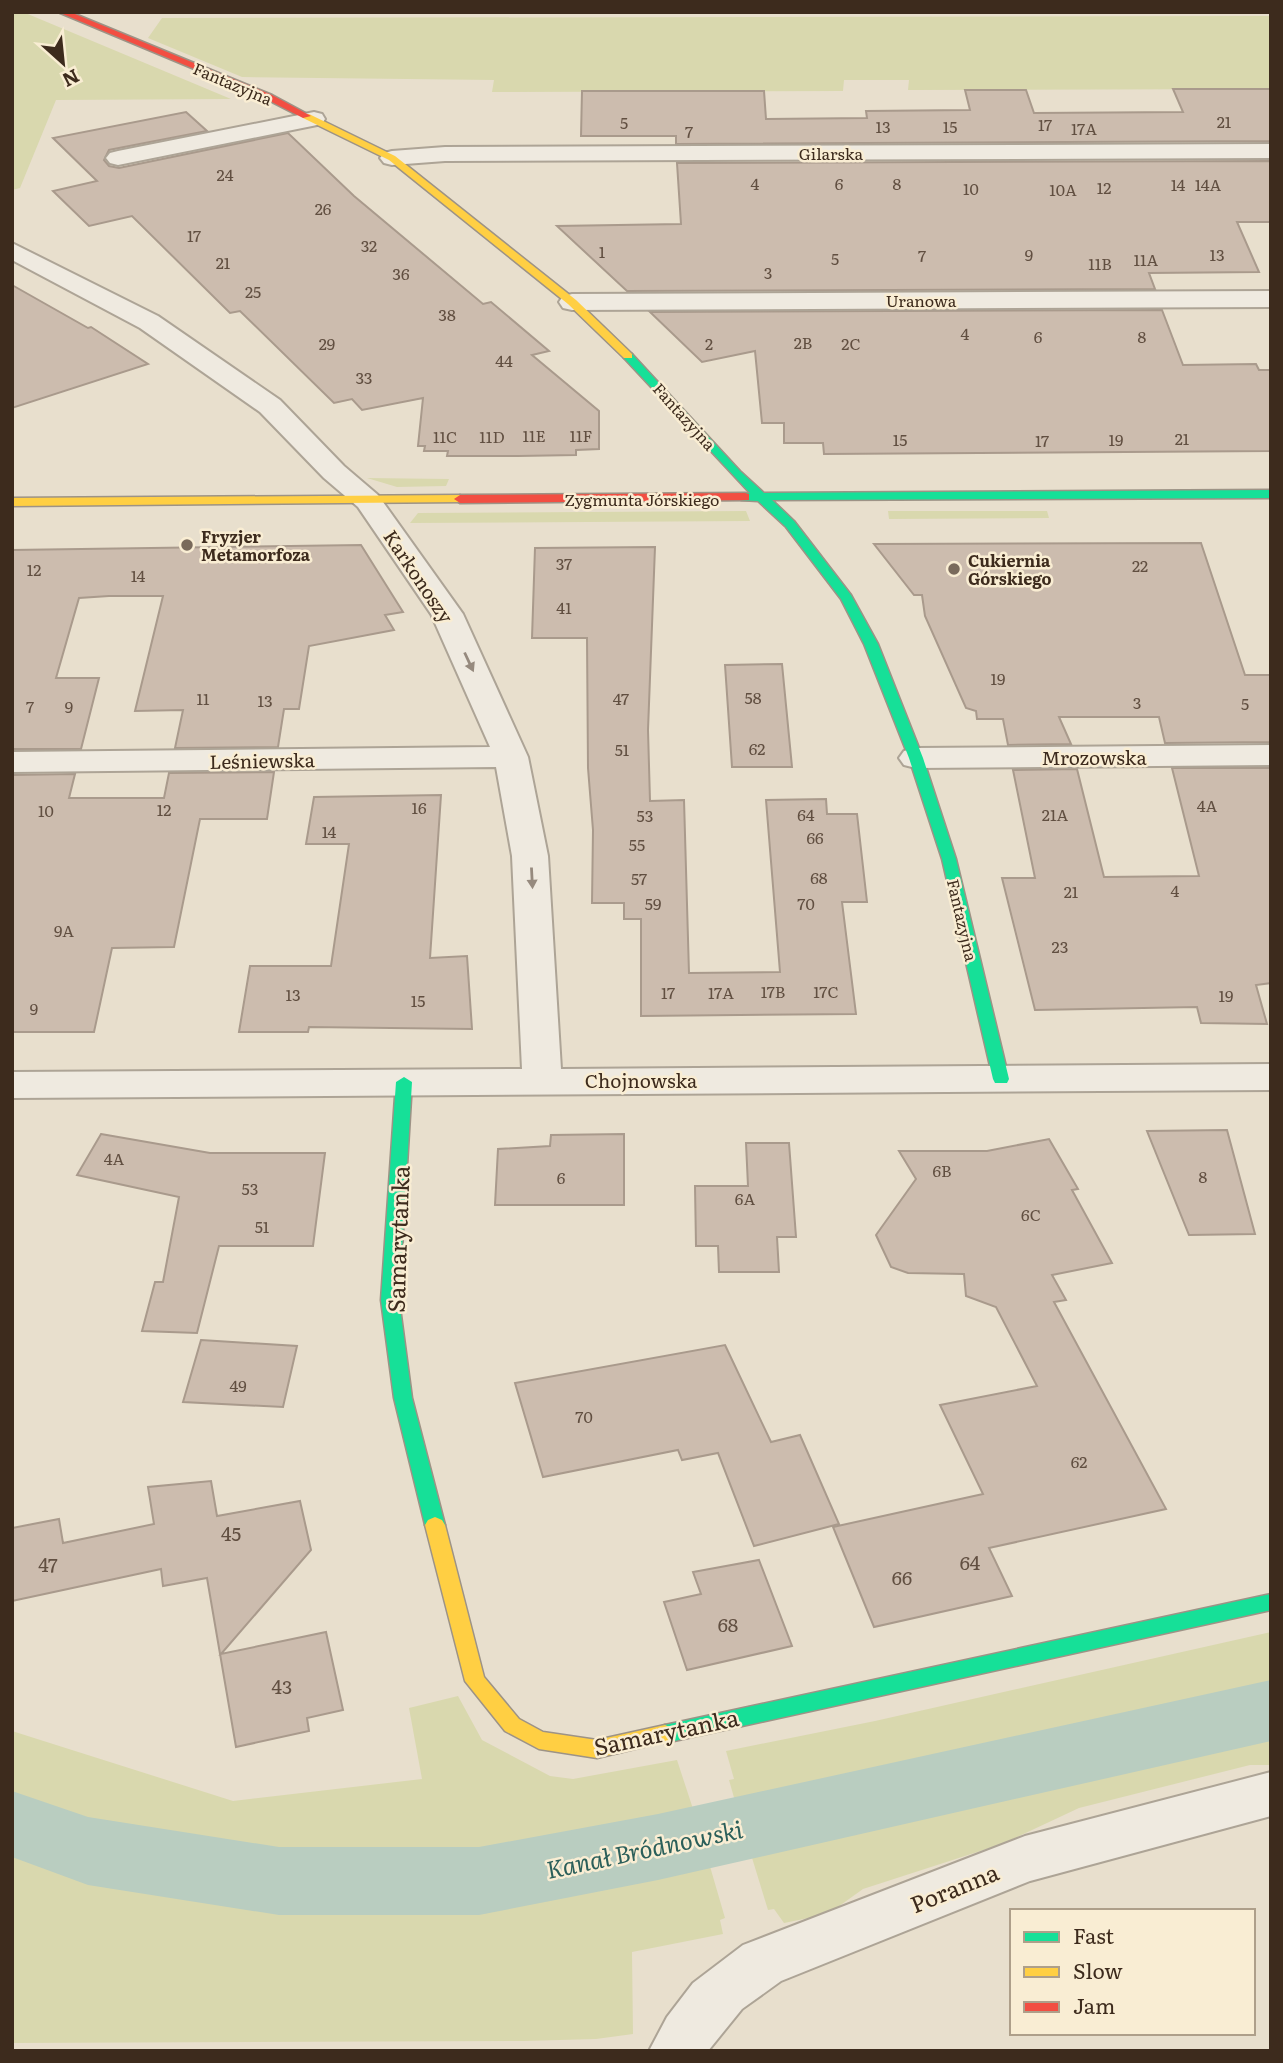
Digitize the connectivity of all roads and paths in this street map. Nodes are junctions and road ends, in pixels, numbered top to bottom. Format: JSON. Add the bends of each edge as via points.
{"nodes":[{"id":1,"x":62,"y":12,"type":"edge"},
{"id":2,"x":314,"y":120,"type":"junction"},
{"id":3,"x":1271,"y":151,"type":"edge"},
{"id":4,"x":118,"y":158,"type":"dead end"},
{"id":5,"x":392,"y":158,"type":"junction"},
{"id":6,"x":12,"y":250,"type":"edge"},
{"id":7,"x":1271,"y":299,"type":"edge"},
{"id":8,"x":572,"y":302,"type":"junction"},
{"id":9,"x":1271,"y":494,"type":"edge"},
{"id":10,"x":762,"y":498,"type":"junction"},
{"id":11,"x":368,"y":501,"type":"junction"},
{"id":12,"x":12,"y":502,"type":"edge"},
{"id":13,"x":1271,"y":755,"type":"edge"},
{"id":14,"x":511,"y":757,"type":"junction"},
{"id":15,"x":916,"y":758,"type":"junction"},
{"id":16,"x":12,"y":762,"type":"edge"},
{"id":17,"x":1271,"y":1077,"type":"edge"},
{"id":18,"x":1001,"y":1079,"type":"junction"},
{"id":19,"x":542,"y":1080,"type":"junction"},
{"id":20,"x":404,"y":1082,"type":"junction"},
{"id":21,"x":12,"y":1084,"type":"edge"},
{"id":22,"x":1271,"y":1602,"type":"edge"},
{"id":23,"x":1271,"y":1794,"type":"edge"},
{"id":24,"x":677,"y":2051,"type":"edge"}],
"edges":[{"from":1,"to":2,"type":"street","name":"Fantazyjna"},
{"from":2,"to":4,"type":"street"},
{"from":2,"to":5,"type":"street","name":"Fantazyjna"},
{"from":3,"to":5,"type":"street","name":"Gilarska","via":[[445,153]]},
{"from":5,"to":8,"type":"street","name":"Fantazyjna"},
{"from":6,"to":11,"type":"street","name":"Karkonoszy","via":[[149,322],[206,359],[270,406]]},
{"from":7,"to":8,"type":"street","name":"Uranowa"},
{"from":8,"to":10,"type":"street","name":"Fantazyjna","via":[[654,381]]},
{"from":9,"to":10,"type":"street","name":"Zygmunta Jórskiego"},
{"from":10,"to":11,"type":"street","name":"Zygmunta Jórskiego"},
{"from":10,"to":15,"type":"street","name":"Fantazyjna","via":[[790,524],[847,598],[871,644]]},
{"from":11,"to":12,"type":"street","name":"Zygmunta Jórskiego"},
{"from":11,"to":14,"type":"street","name":"Karkonoszy","one_way":true,"via":[[447,614]]},
{"from":13,"to":15,"type":"street","name":"Mrozowska"},
{"from":14,"to":16,"type":"street","name":"Leśniewska"},
{"from":14,"to":19,"type":"street","name":"Karkonoszy","one_way":true,"via":[[530,856]]},
{"from":15,"to":18,"type":"street","name":"Fantazyjna","via":[[949,859]]},
{"from":17,"to":18,"type":"street","name":"Chojnowska"},
{"from":18,"to":19,"type":"street","name":"Chojnowska"},
{"from":19,"to":20,"type":"street","name":"Chojnowska"},
{"from":20,"to":21,"type":"street","name":"Chojnowska"},
{"from":20,"to":22,"type":"street","name":"Samarytanka","via":[[390,1300],[403,1398],[475,1681],[495,1713],[525,1736],[558,1747],[597,1749]]},
{"from":23,"to":24,"type":"street","name":"Poranna","via":[[1025,1859],[762,1963],[725,1986],[694,2020]]}]}
